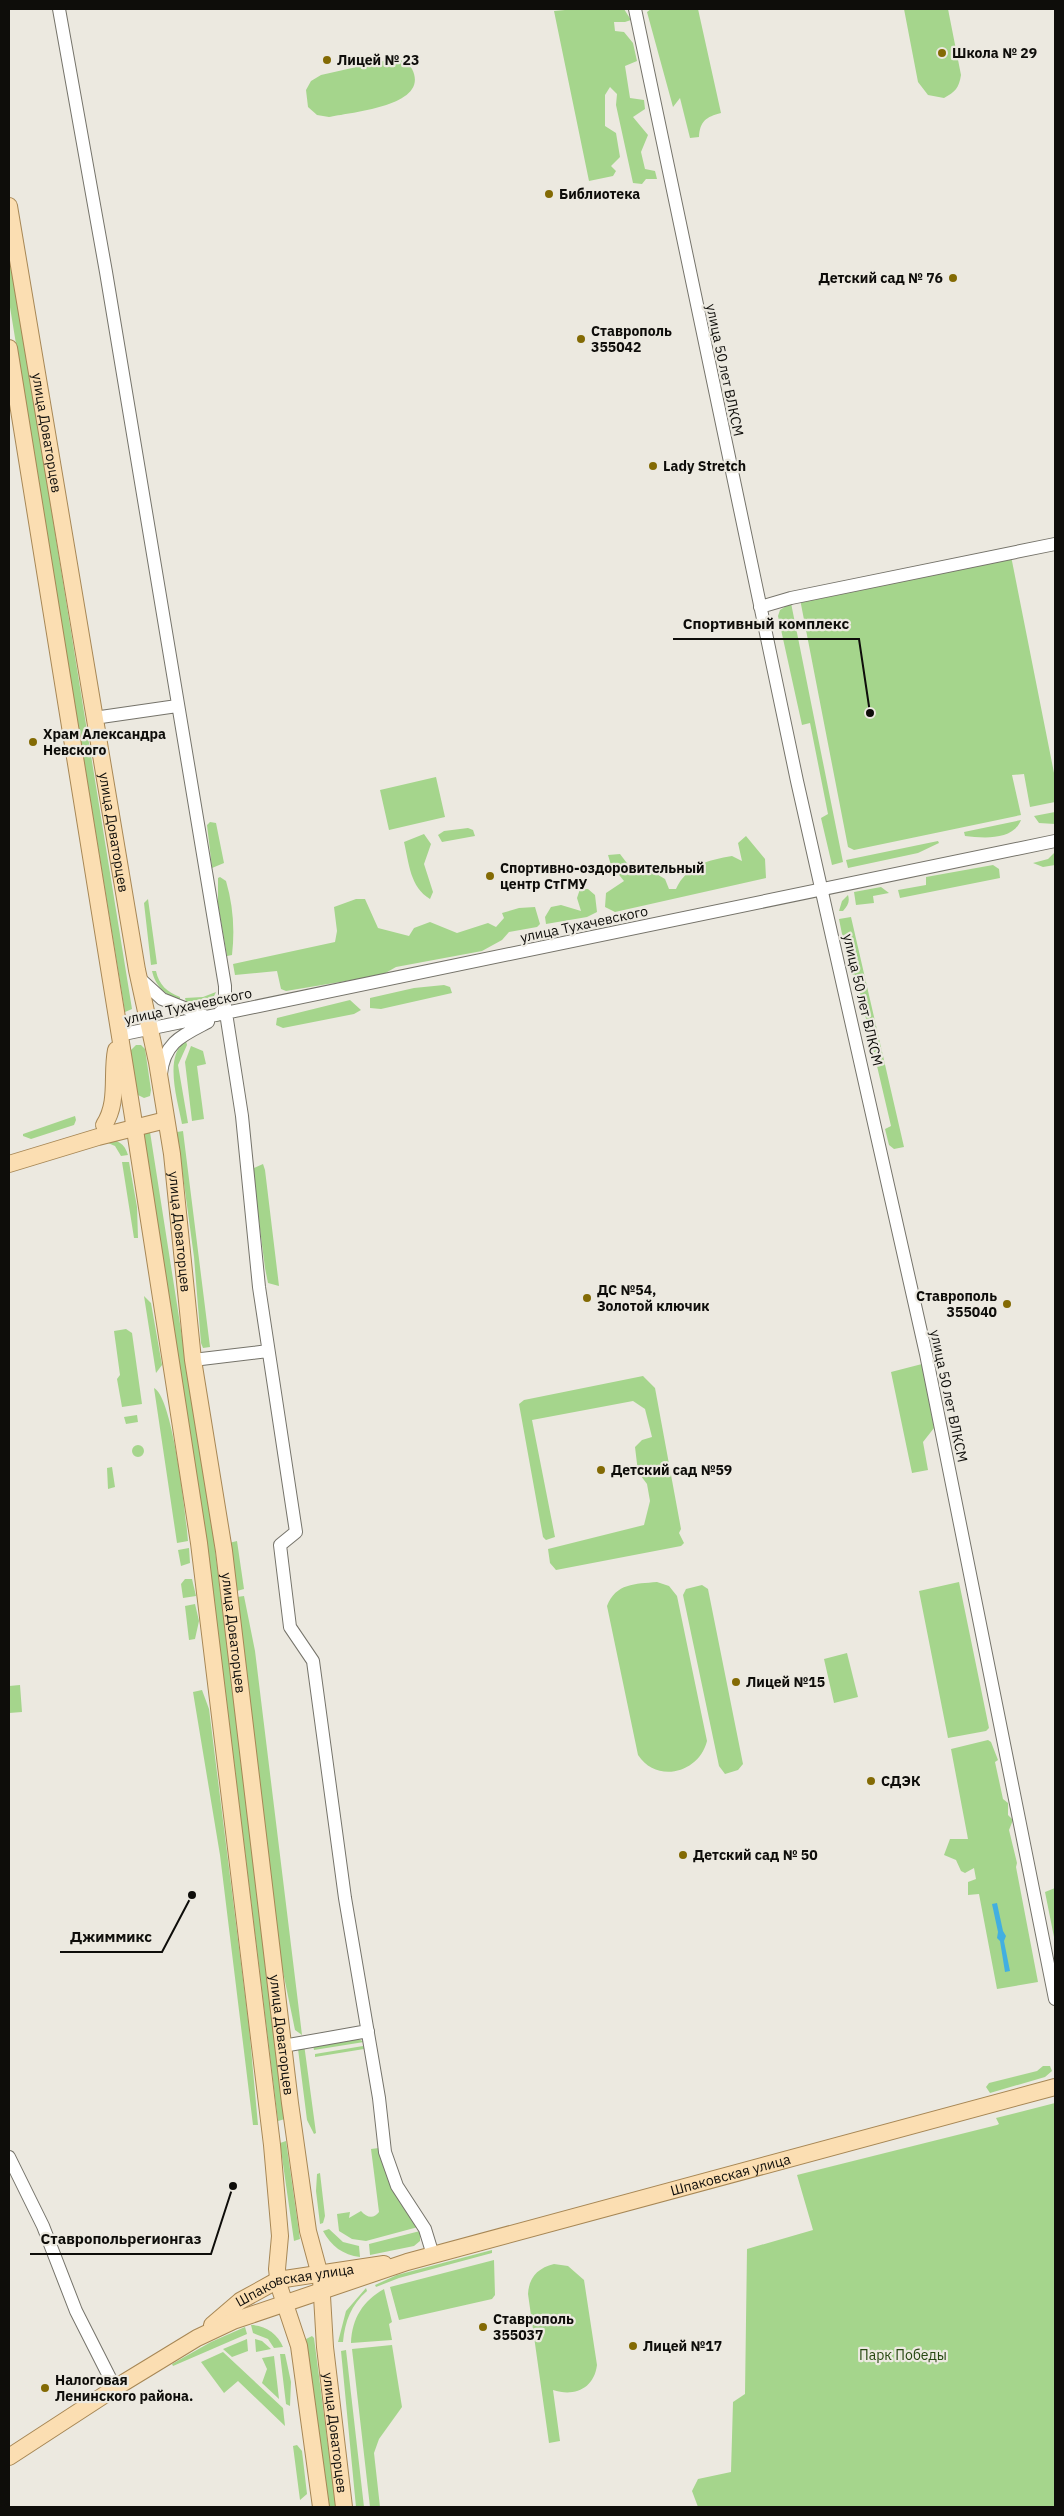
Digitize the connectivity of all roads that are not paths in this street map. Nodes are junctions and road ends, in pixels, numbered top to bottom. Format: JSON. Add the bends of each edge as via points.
{"nodes":[{"id":1,"x":58,"y":9,"type":"edge"},
{"id":2,"x":635,"y":9,"type":"edge"},
{"id":3,"x":9,"y":206,"type":"edge"},
{"id":4,"x":9,"y":348,"type":"edge"},
{"id":5,"x":1055,"y":544,"type":"edge"},
{"id":6,"x":760,"y":607,"type":"junction"},
{"id":7,"x":177,"y":706,"type":"junction"},
{"id":8,"x":94,"y":718,"type":"junction"},
{"id":9,"x":1055,"y":841,"type":"edge"},
{"id":10,"x":822,"y":890,"type":"junction"},
{"id":11,"x":139,"y":978,"type":"junction"},
{"id":12,"x":217,"y":1015,"type":"junction"},
{"id":13,"x":150,"y":1029,"type":"junction"},
{"id":14,"x":119,"y":1035,"type":"junction"},
{"id":15,"x":160,"y":1081,"type":"junction"},
{"id":16,"x":165,"y":1114,"type":"junction"},
{"id":17,"x":138,"y":1119,"type":"junction"},
{"id":18,"x":105,"y":1130,"type":"junction"},
{"id":19,"x":9,"y":1153,"type":"edge"},
{"id":20,"x":139,"y":1153,"type":"junction"},
{"id":21,"x":9,"y":1164,"type":"edge"},
{"id":22,"x":268,"y":1352,"type":"junction"},
{"id":23,"x":193,"y":1360,"type":"junction"},
{"id":24,"x":1055,"y":1999,"type":"edge"},
{"id":25,"x":368,"y":2031,"type":"junction"},
{"id":26,"x":283,"y":2046,"type":"junction"},
{"id":27,"x":1055,"y":2086,"type":"edge"},
{"id":28,"x":9,"y":2157,"type":"edge"},
{"id":29,"x":433,"y":2255,"type":"junction"},
{"id":30,"x":406,"y":2262,"type":"junction"},
{"id":31,"x":278,"y":2275,"type":"junction"},
{"id":32,"x":197,"y":2338,"type":"junction"},
{"id":33,"x":115,"y":2388,"type":"junction"},
{"id":34,"x":9,"y":2457,"type":"edge"},
{"id":35,"x":321,"y":2507,"type":"edge"},
{"id":36,"x":344,"y":2507,"type":"edge"}],
"edges":[{"from":1,"to":7,"type":"street","via":[[116,330]]},
{"from":2,"to":6,"type":"street","name":"улица 50 лет ВЛКСМ"},
{"from":3,"to":8,"type":"main road","name":"улица Доваторцев"},
{"from":4,"to":14,"type":"main road","name":"улица Доваторцев"},
{"from":5,"to":6,"type":"street"},
{"from":6,"to":10,"type":"street","name":"улица 50 лет ВЛКСМ"},
{"from":7,"to":8,"type":"street"},
{"from":7,"to":12,"type":"street","via":[[225,986],[225,1008]]},
{"from":8,"to":11,"type":"main road","name":"улица Доваторцев"},
{"from":9,"to":10,"type":"street","name":"улица Тухачевского"},
{"from":10,"to":12,"type":"street","name":"улица Тухачевского"},
{"from":10,"to":24,"type":"street","name":"улица 50 лет ВЛКСМ","via":[[926,1354]]},
{"from":11,"to":12,"type":"street","via":[[162,999]]},
{"from":11,"to":13,"type":"main road","name":"улица Доваторцев"},
{"from":12,"to":13,"type":"street","name":"улица Тухачевского"},
{"from":12,"to":15,"type":"street","via":[[176,1039],[166,1055]]},
{"from":12,"to":22,"type":"street","via":[[242,1116]]},
{"from":13,"to":14,"type":"street","name":"улица Тухачевского"},
{"from":13,"to":15,"type":"main road","name":"улица Доваторцев"},
{"from":14,"to":17,"type":"main road","name":"улица Доваторцев"},
{"from":14,"to":18,"type":"main road","via":[[114,1104]]},
{"from":15,"to":16,"type":"main road","name":"улица Доваторцев"},
{"from":16,"to":17,"type":"main road"},
{"from":16,"to":23,"type":"main road","name":"улица Доваторцев"},
{"from":17,"to":18,"type":"main road"},
{"from":17,"to":20,"type":"main road","name":"улица Доваторцев"},
{"from":18,"to":19,"type":"main road"},
{"from":18,"to":20,"type":"main road","via":[[126,1140]]},
{"from":18,"to":21,"type":"main road"},
{"from":20,"to":31,"type":"main road","name":"улица Доваторцев","via":[[211,1635],[278,2204]]},
{"from":22,"to":23,"type":"street"},
{"from":22,"to":25,"type":"street","via":[[296,1532],[280,1545],[290,1628],[313,1661],[345,1898]]},
{"from":23,"to":26,"type":"main road","name":"улица Доваторцев","via":[[224,1550]]},
{"from":25,"to":26,"type":"street"},
{"from":25,"to":29,"type":"street","via":[[390,2171],[425,2229]]},
{"from":26,"to":36,"type":"main road","name":"улица Доваторцев","via":[[308,2231],[318,2263]]},
{"from":27,"to":29,"type":"main road","name":"Шпаковская улица"},
{"from":28,"to":33,"type":"street","via":[[43,2226],[76,2311]]},
{"from":29,"to":30,"type":"main road","name":"Шпаковская улица"},
{"from":30,"to":31,"type":"main road","name":"Шпаковская улица"},
{"from":30,"to":32,"type":"main road","name":"Шпаковская улица","via":[[233,2321]]},
{"from":31,"to":32,"type":"main road","name":"Шпаковская улица","via":[[240,2300]]},
{"from":31,"to":35,"type":"main road","name":"улица Доваторцев","via":[[286,2311],[299,2346]]},
{"from":32,"to":33,"type":"main road","name":"Шпаковская улица"},
{"from":33,"to":34,"type":"main road","name":"Шпаковская улица"}]}
